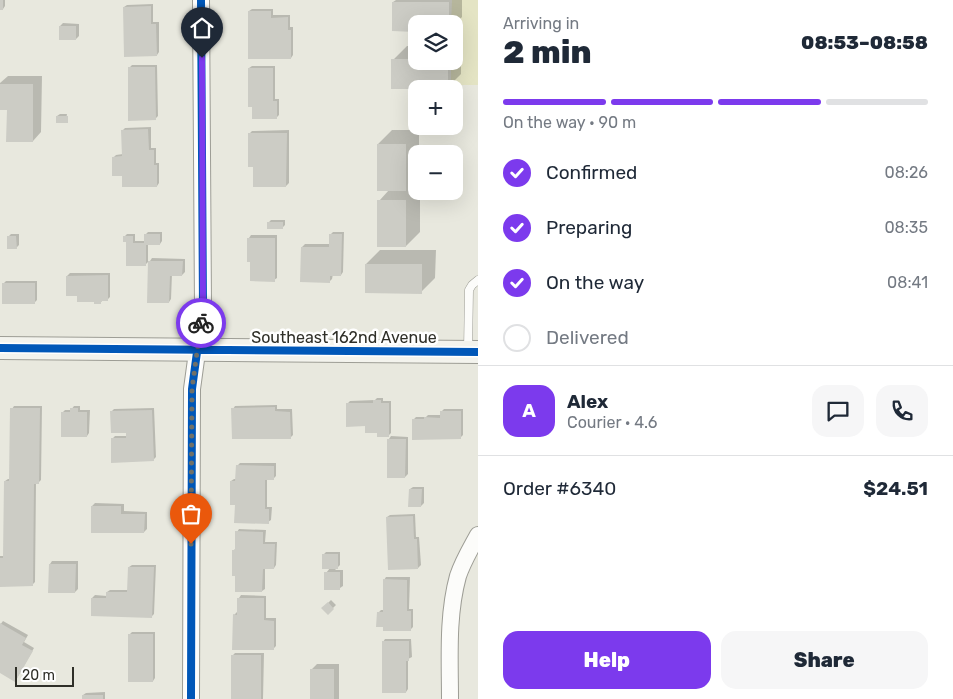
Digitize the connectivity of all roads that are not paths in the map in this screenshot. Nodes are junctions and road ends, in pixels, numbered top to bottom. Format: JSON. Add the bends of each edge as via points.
{"nodes":[{"id":1,"x":201,"y":0,"type":"edge"},
{"id":2,"x":478,"y":280,"type":"edge"},
{"id":3,"x":0,"y":348,"type":"edge"},
{"id":4,"x":197,"y":350,"type":"junction"},
{"id":5,"x":473,"y":352,"type":"edge"},
{"id":6,"x":478,"y":535,"type":"edge"},
{"id":7,"x":191,"y":699,"type":"edge"},
{"id":8,"x":450,"y":699,"type":"edge"}],
"edges":[{"from":1,"to":4,"type":"street","via":[[203,308]]},
{"from":2,"to":5,"type":"lane","via":[[469,290]]},
{"from":3,"to":4,"type":"main road","name":"Southeast 162nd Avenue"},
{"from":4,"to":5,"type":"main road","name":"Southeast 162nd Avenue"},
{"from":4,"to":7,"type":"street","via":[[192,389]]},
{"from":6,"to":8,"type":"street","via":[[466,556],[454,592]]}]}
